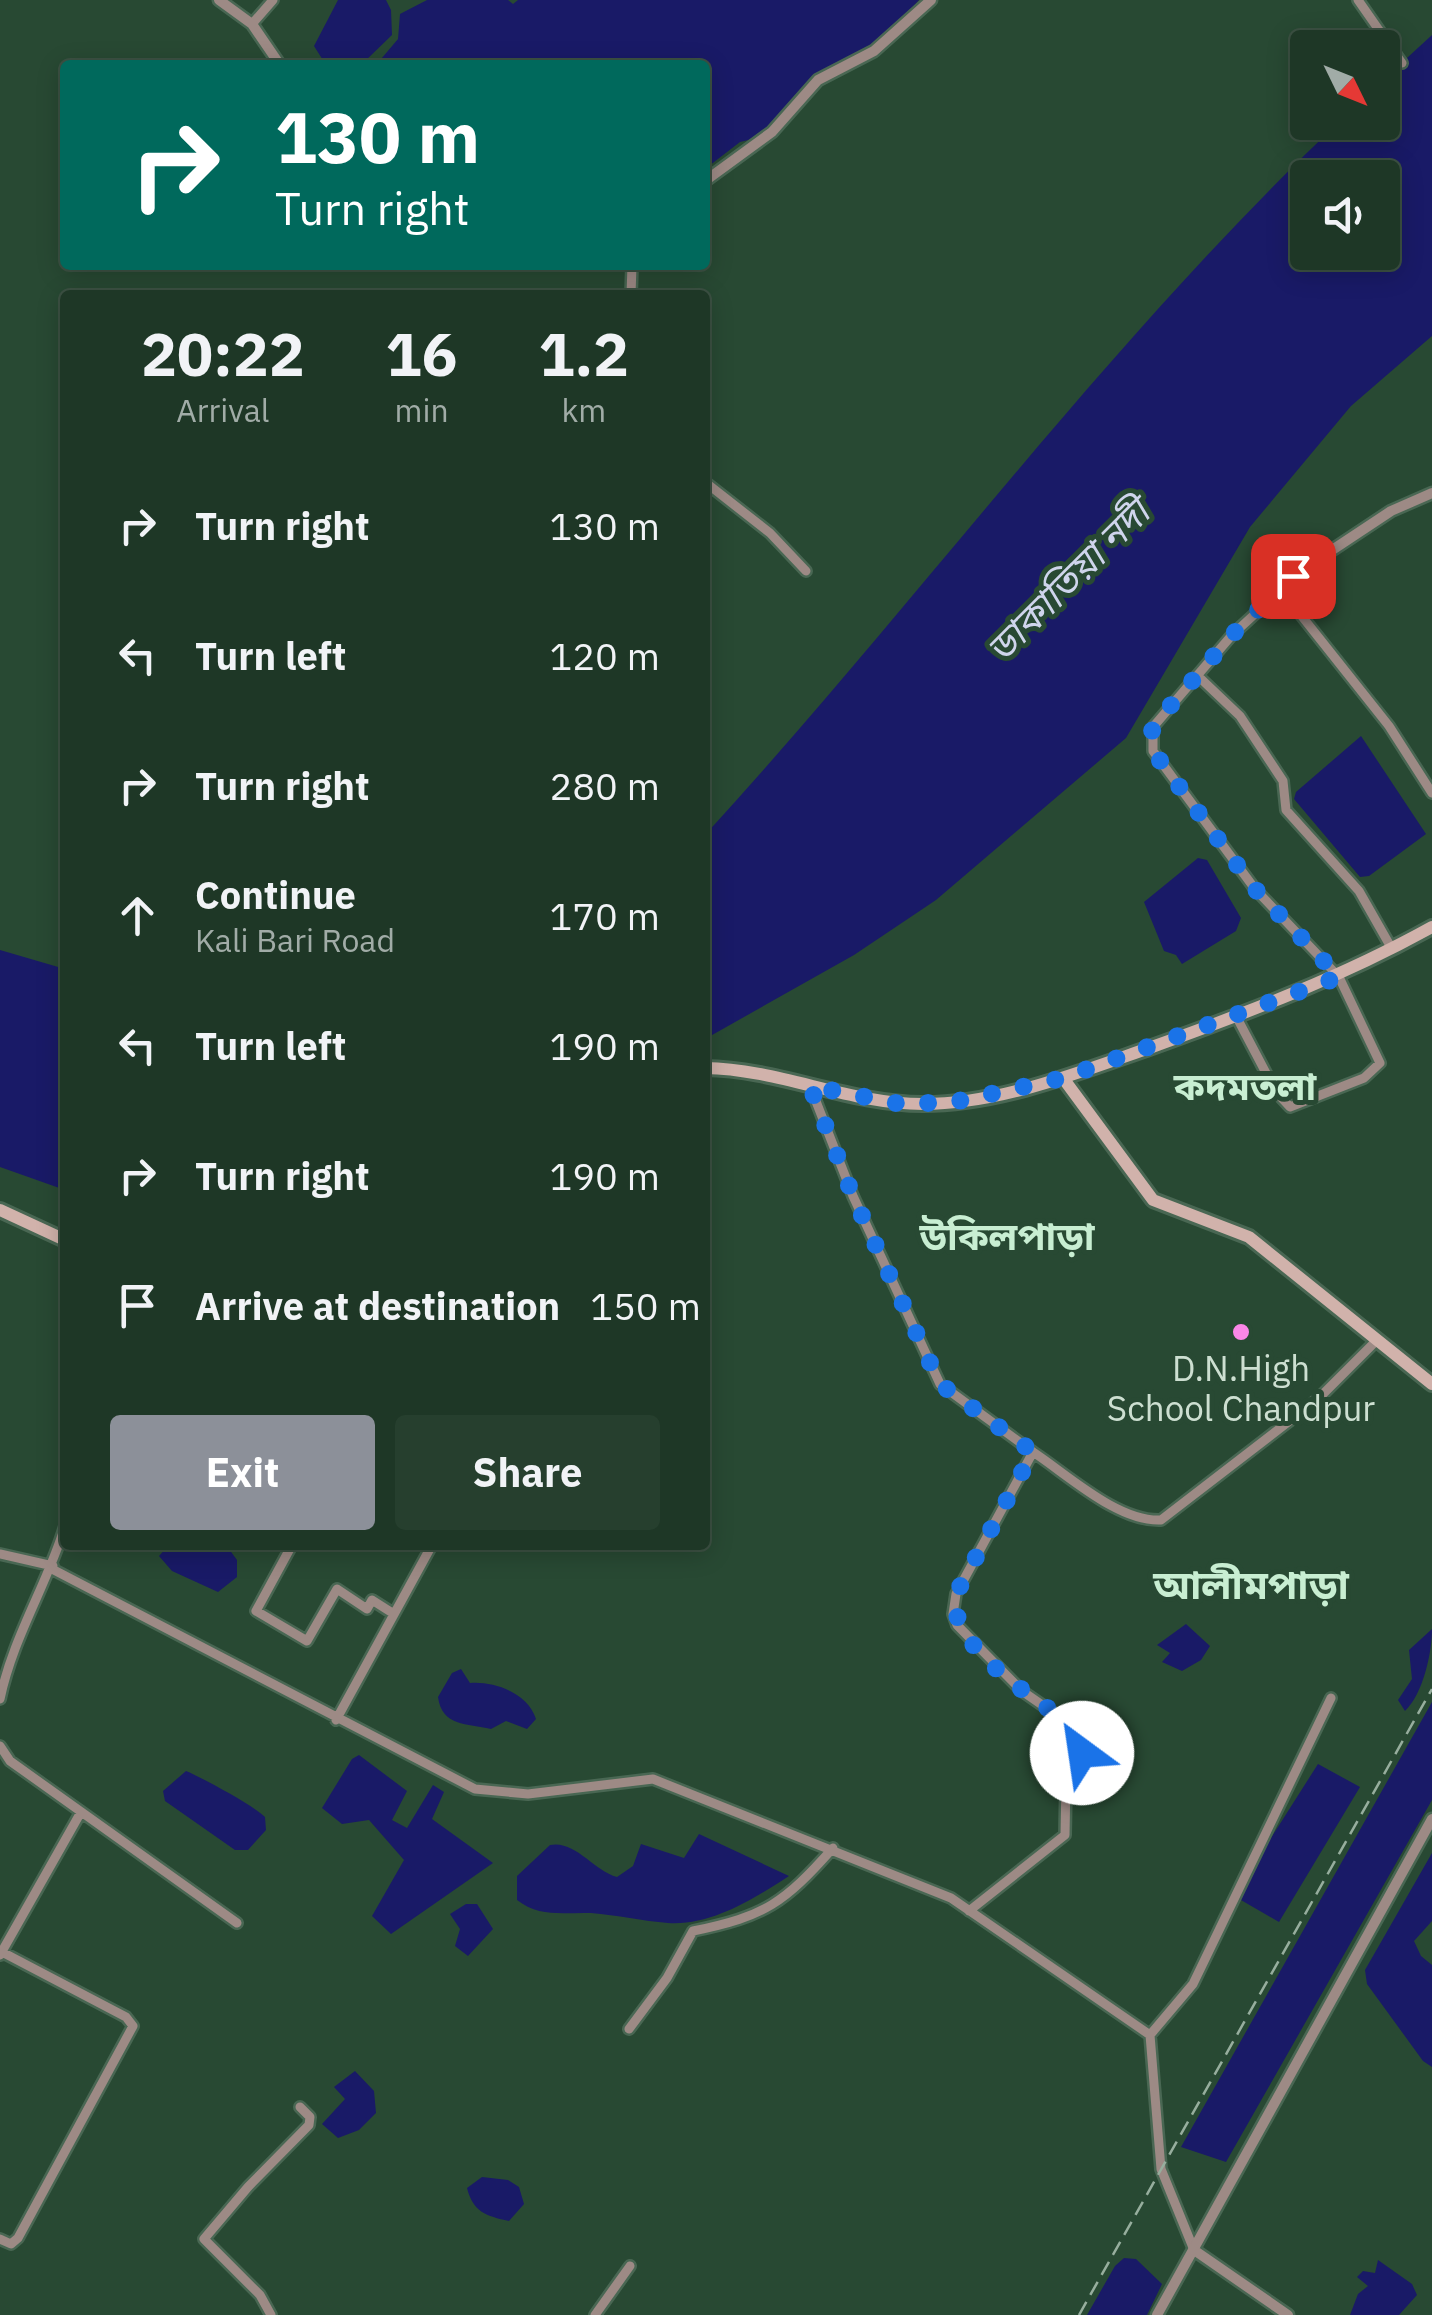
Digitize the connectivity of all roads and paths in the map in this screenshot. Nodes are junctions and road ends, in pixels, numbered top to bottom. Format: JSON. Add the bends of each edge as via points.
{"nodes":[{"id":1,"x":219,"y":0,"type":"edge"},
{"id":2,"x":273,"y":0,"type":"edge"},
{"id":3,"x":931,"y":0,"type":"edge"},
{"id":4,"x":1358,"y":0,"type":"edge"},
{"id":5,"x":252,"y":24,"type":"junction"},
{"id":6,"x":277,"y":60,"type":"edge"},
{"id":7,"x":1402,"y":62,"type":"dead end"},
{"id":8,"x":710,"y":177,"type":"edge"},
{"id":9,"x":710,"y":486,"type":"edge"},
{"id":10,"x":1432,"y":493,"type":"edge"},
{"id":11,"x":806,"y":571,"type":"dead end"},
{"id":12,"x":1281,"y":590,"type":"junction"},
{"id":13,"x":1199,"y":677,"type":"junction"},
{"id":14,"x":1432,"y":793,"type":"edge"},
{"id":15,"x":1432,"y":927,"type":"edge"},
{"id":16,"x":1392,"y":949,"type":"junction"},
{"id":17,"x":1339,"y":977,"type":"junction"},
{"id":18,"x":1236,"y":1016,"type":"junction"},
{"id":19,"x":710,"y":1068,"type":"edge"},
{"id":20,"x":1063,"y":1078,"type":"junction"},
{"id":21,"x":810,"y":1086,"type":"junction"},
{"id":22,"x":0,"y":1210,"type":"edge"},
{"id":23,"x":60,"y":1238,"type":"edge"},
{"id":24,"x":1376,"y":1341,"type":"junction"},
{"id":25,"x":1432,"y":1384,"type":"edge"},
{"id":26,"x":1033,"y":1452,"type":"junction"},
{"id":27,"x":60,"y":1544,"type":"edge"},
{"id":28,"x":289,"y":1550,"type":"edge"},
{"id":29,"x":429,"y":1550,"type":"edge"},
{"id":30,"x":0,"y":1554,"type":"edge"},
{"id":31,"x":53,"y":1568,"type":"junction"},
{"id":32,"x":394,"y":1614,"type":"junction"},
{"id":33,"x":0,"y":1698,"type":"edge"},
{"id":34,"x":1331,"y":1698,"type":"dead end"},
{"id":35,"x":336,"y":1720,"type":"junction"},
{"id":36,"x":0,"y":1746,"type":"edge"},
{"id":37,"x":82,"y":1812,"type":"junction"},
{"id":38,"x":1432,"y":1818,"type":"edge"},
{"id":39,"x":833,"y":1848,"type":"junction"},
{"id":40,"x":969,"y":1911,"type":"junction"},
{"id":41,"x":237,"y":1923,"type":"dead end"},
{"id":42,"x":0,"y":1953,"type":"edge"},
{"id":43,"x":629,"y":2029,"type":"dead end"},
{"id":44,"x":1150,"y":2035,"type":"junction"},
{"id":45,"x":300,"y":2107,"type":"dead end"},
{"id":46,"x":0,"y":2239,"type":"edge"},
{"id":47,"x":1194,"y":2250,"type":"junction"},
{"id":48,"x":630,"y":2266,"type":"dead end"},
{"id":49,"x":271,"y":2315,"type":"edge"},
{"id":50,"x":595,"y":2315,"type":"edge"},
{"id":51,"x":1157,"y":2315,"type":"edge"},
{"id":52,"x":1288,"y":2315,"type":"edge"}],
"edges":[{"from":1,"to":5,"type":"street"},
{"from":2,"to":5,"type":"street"},
{"from":3,"to":8,"type":"street","via":[[874,51],[818,80],[772,132]]},
{"from":4,"to":7,"type":"street"},
{"from":5,"to":6,"type":"street"},
{"from":9,"to":11,"type":"street"},
{"from":10,"to":12,"type":"street","via":[[1392,511]]},
{"from":12,"to":13,"type":"street"},
{"from":12,"to":14,"type":"street"},
{"from":13,"to":16,"type":"street","via":[[1240,716],[1283,781],[1286,810],[1359,892]]},
{"from":13,"to":17,"type":"street","via":[[1152,727],[1153,751],[1255,889]]},
{"from":15,"to":16,"type":"main road"},
{"from":16,"to":17,"type":"main road"},
{"from":17,"to":18,"type":"main road"},
{"from":17,"to":18,"type":"street","via":[[1380,1062],[1364,1078],[1298,1107],[1282,1102]]},
{"from":18,"to":20,"type":"main road"},
{"from":19,"to":21,"type":"main road"},
{"from":20,"to":21,"type":"main road","via":[[924,1104]]},
{"from":20,"to":24,"type":"main road","via":[[1153,1200],[1249,1237]]},
{"from":21,"to":26,"type":"street","via":[[940,1384]]},
{"from":22,"to":23,"type":"main road"},
{"from":24,"to":25,"type":"main road"},
{"from":24,"to":26,"type":"street","via":[[1318,1399],[1161,1520],[1122,1510]]},
{"from":26,"to":40,"type":"street","via":[[956,1594],[953,1614],[1011,1680],[1081,1732],[1084,1746],[1066,1781],[1066,1835]]},
{"from":27,"to":31,"type":"street"},
{"from":28,"to":32,"type":"street","via":[[256,1610],[307,1641],[336,1589],[368,1609],[372,1600]]},
{"from":29,"to":32,"type":"street"},
{"from":30,"to":31,"type":"street"},
{"from":31,"to":33,"type":"street","via":[[22,1628]]},
{"from":31,"to":35,"type":"street"},
{"from":32,"to":35,"type":"street"},
{"from":34,"to":44,"type":"street","via":[[1192,1984]]},
{"from":35,"to":39,"type":"street","via":[[475,1789],[589,1791],[653,1779]]},
{"from":36,"to":37,"type":"street","via":[[10,1761]]},
{"from":37,"to":41,"type":"street"},
{"from":37,"to":42,"type":"street"},
{"from":38,"to":47,"type":"street"},
{"from":39,"to":40,"type":"street"},
{"from":39,"to":43,"type":"street","via":[[788,1898],[757,1915],[692,1931]]},
{"from":40,"to":44,"type":"street"},
{"from":42,"to":46,"type":"street","via":[[133,2026],[18,2238],[11,2244]]},
{"from":44,"to":47,"type":"street","via":[[1161,2170]]},
{"from":45,"to":49,"type":"street","via":[[309,2125],[204,2239]]},
{"from":47,"to":51,"type":"street"},
{"from":47,"to":52,"type":"street"},
{"from":48,"to":50,"type":"street"}]}
